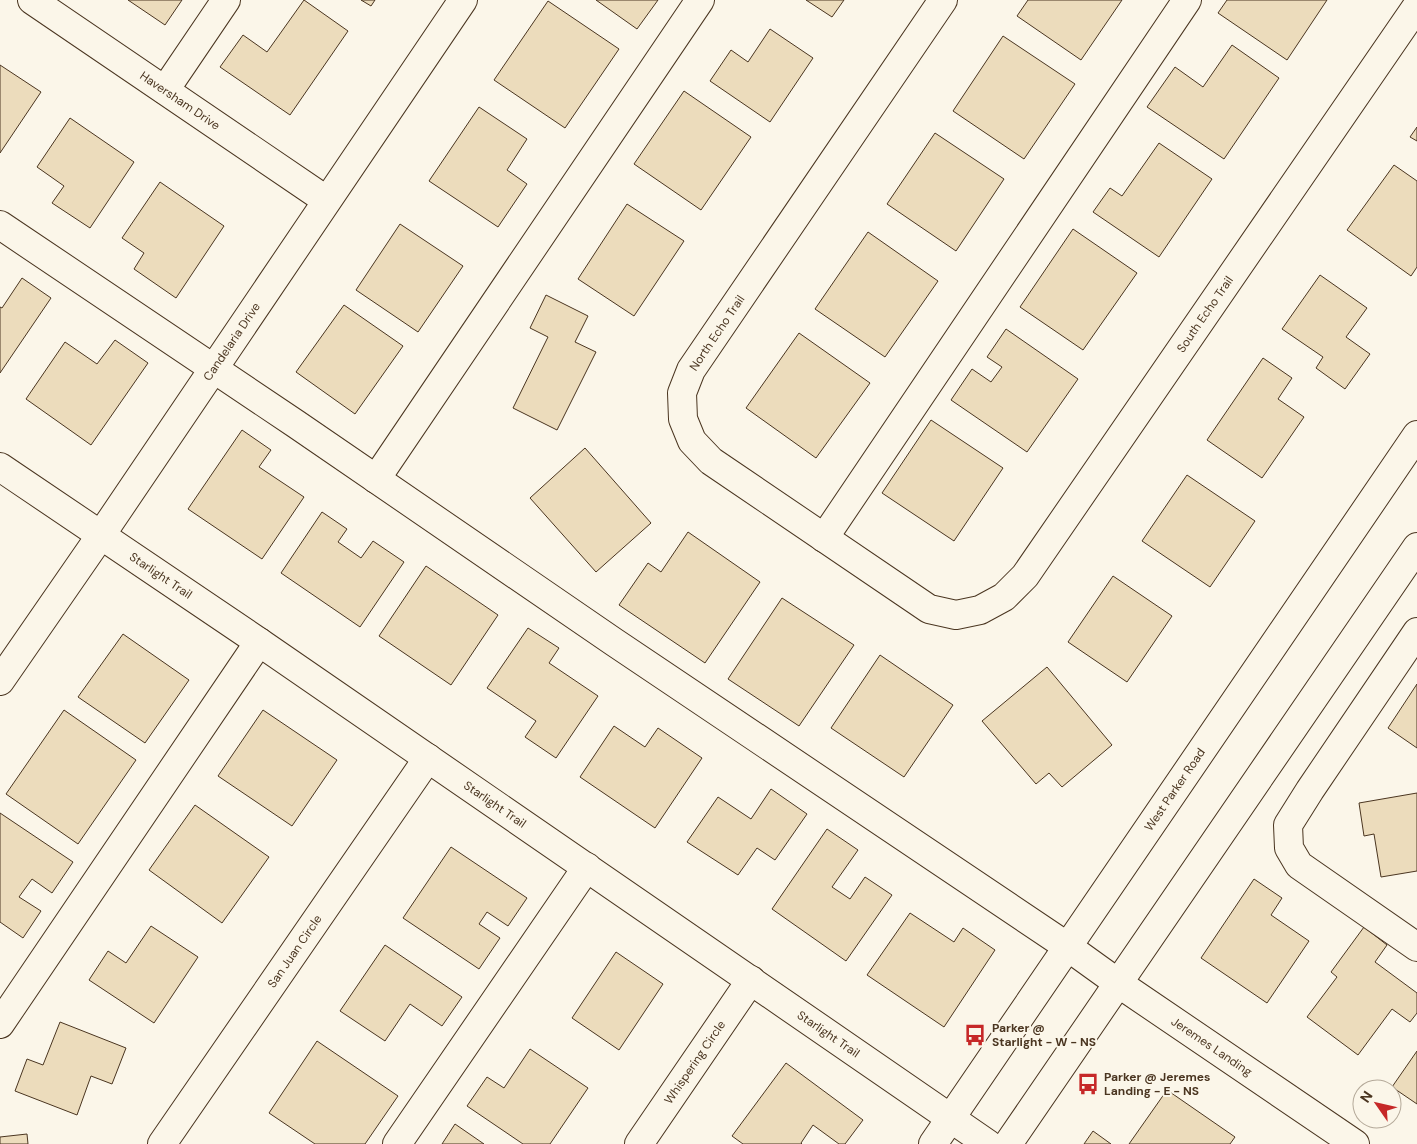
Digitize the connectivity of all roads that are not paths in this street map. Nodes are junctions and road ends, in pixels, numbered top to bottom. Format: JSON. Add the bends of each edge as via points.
{"nodes":[{"id":1,"x":32,"y":0,"type":"edge"},
{"id":2,"x":226,"y":0,"type":"edge"},
{"id":3,"x":463,"y":0,"type":"edge"},
{"id":4,"x":700,"y":0,"type":"edge"},
{"id":5,"x":943,"y":0,"type":"edge"},
{"id":6,"x":1187,"y":0,"type":"edge"},
{"id":7,"x":1417,"y":6,"type":"edge"},
{"id":8,"x":165,"y":90,"type":"junction"},
{"id":9,"x":326,"y":200,"type":"junction"},
{"id":10,"x":0,"y":225,"type":"edge"},
{"id":11,"x":213,"y":369,"type":"junction"},
{"id":12,"x":1417,"y":435,"type":"edge"},
{"id":13,"x":0,"y":467,"type":"edge"},
{"id":14,"x":376,"y":479,"type":"junction"},
{"id":15,"x":101,"y":535,"type":"junction"},
{"id":16,"x":824,"y":538,"type":"junction"},
{"id":17,"x":1417,"y":547,"type":"edge"},
{"id":18,"x":980,"y":610,"type":"joint"},
{"id":19,"x":1417,"y":632,"type":"edge"},
{"id":20,"x":259,"y":642,"type":"junction"},
{"id":21,"x":0,"y":681,"type":"edge"},
{"id":22,"x":428,"y":758,"type":"junction"},
{"id":23,"x":587,"y":867,"type":"junction"},
{"id":24,"x":1417,"y":946,"type":"edge"},
{"id":25,"x":1068,"y":947,"type":"junction"},
{"id":26,"x":751,"y":980,"type":"junction"},
{"id":27,"x":1118,"y":983,"type":"junction"},
{"id":28,"x":0,"y":1024,"type":"edge"},
{"id":29,"x":951,"y":1118,"type":"junction"},
{"id":30,"x":1339,"y":1139,"type":"edge"},
{"id":31,"x":162,"y":1144,"type":"edge"},
{"id":32,"x":397,"y":1144,"type":"edge"},
{"id":33,"x":639,"y":1144,"type":"edge"},
{"id":34,"x":933,"y":1144,"type":"edge"},
{"id":35,"x":988,"y":1144,"type":"edge"},
{"id":36,"x":1008,"y":1144,"type":"edge"}],
"edges":[{"from":1,"to":8,"type":"street","name":"Haversham Drive"},
{"from":2,"to":8,"type":"street"},
{"from":3,"to":9,"type":"street","name":"Candelaria Drive"},
{"from":4,"to":14,"type":"street"},
{"from":5,"to":16,"type":"street","name":"North Echo Trail","via":[[691,370],[682,394],[683,419],[692,441],[711,461]]},
{"from":6,"to":16,"type":"street"},
{"from":7,"to":18,"type":"street","name":"South Echo Trail","via":[[1025,576],[1004,597]]},
{"from":8,"to":9,"type":"street","name":"Haversham Drive"},
{"from":9,"to":11,"type":"street","name":"Candelaria Drive"},
{"from":10,"to":11,"type":"street","name":"Jeremes Landing"},
{"from":11,"to":14,"type":"street","name":"Jeremes Landing"},
{"from":11,"to":15,"type":"street","name":"Candelaria Drive"},
{"from":12,"to":25,"type":"street","name":"West Parker Road"},
{"from":13,"to":15,"type":"street","name":"Starlight Trail"},
{"from":14,"to":25,"type":"street","name":"Jeremes Landing"},
{"from":15,"to":20,"type":"street","name":"Starlight Trail"},
{"from":15,"to":21,"type":"street","name":"Candelaria Drive"},
{"from":16,"to":18,"type":"street","name":"North Echo Trail","via":[[929,609],[956,615]]},
{"from":17,"to":27,"type":"street"},
{"from":19,"to":24,"type":"street","via":[[1288,825],[1289,848],[1299,865]]},
{"from":20,"to":22,"type":"street","name":"Starlight Trail"},
{"from":20,"to":28,"type":"street"},
{"from":22,"to":23,"type":"street","name":"Starlight Trail"},
{"from":22,"to":31,"type":"street","name":"San Juan Circle"},
{"from":23,"to":26,"type":"street","name":"Starlight Trail"},
{"from":23,"to":32,"type":"street"},
{"from":25,"to":27,"type":"street","name":"Jeremes Landing"},
{"from":25,"to":29,"type":"street","name":"West Parker Road"},
{"from":26,"to":29,"type":"street","name":"Starlight Trail"},
{"from":26,"to":33,"type":"street","name":"Whispering Circle"},
{"from":27,"to":30,"type":"street","name":"Jeremes Landing"},
{"from":27,"to":36,"type":"street"},
{"from":29,"to":34,"type":"street","name":"West Parker Road"},
{"from":29,"to":35,"type":"street","name":"Starlight Trail"}]}
